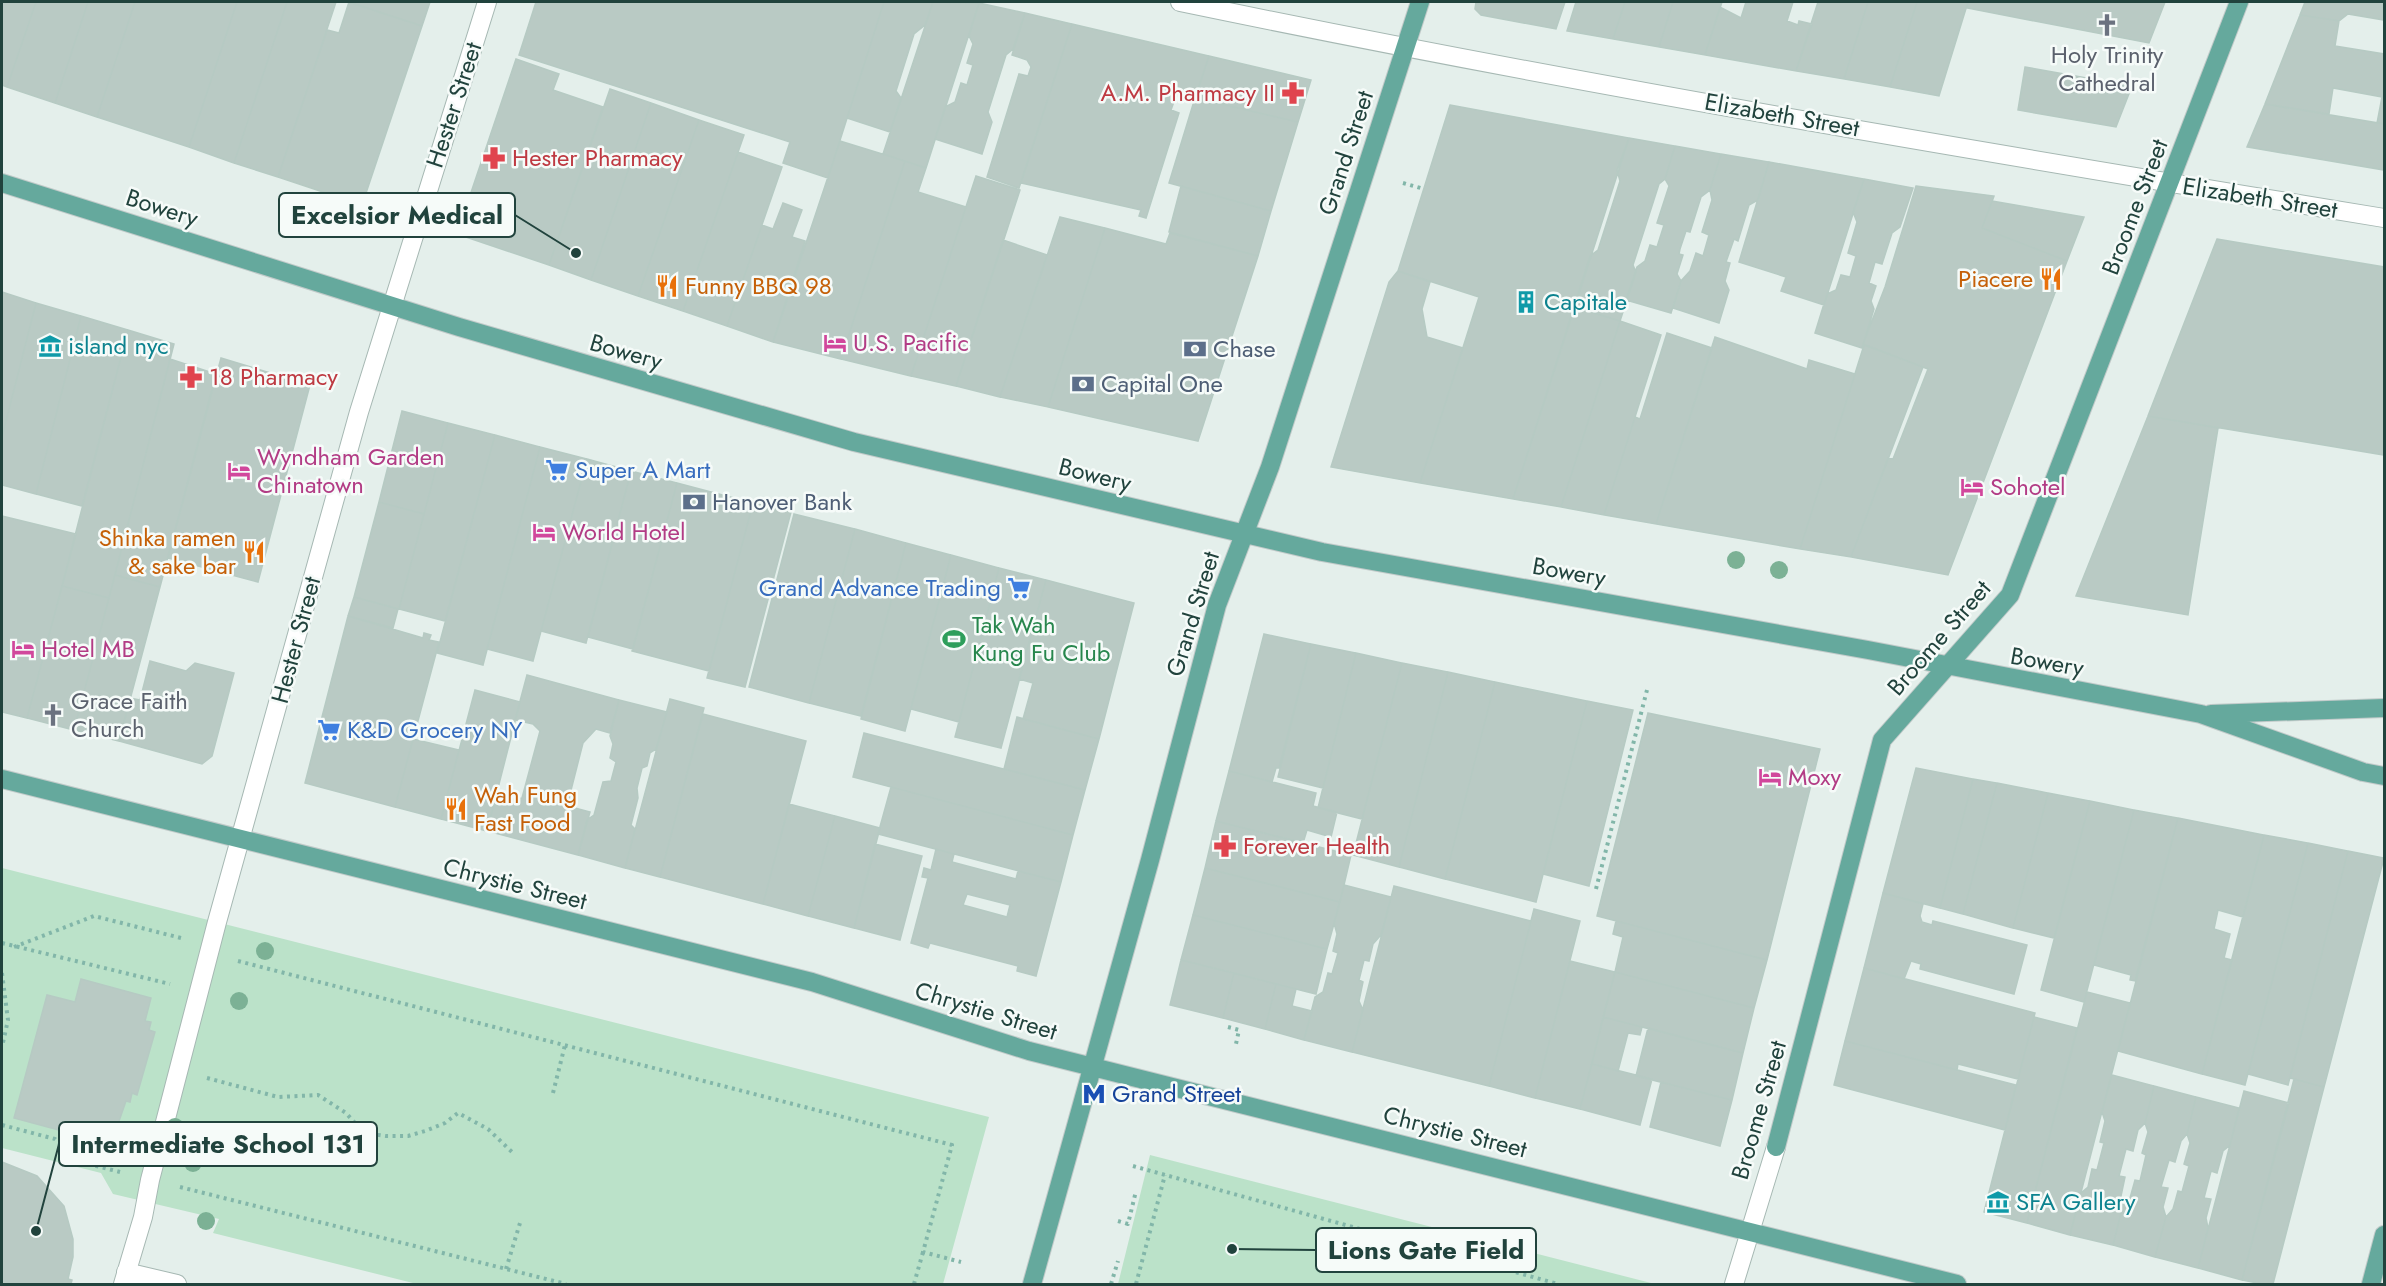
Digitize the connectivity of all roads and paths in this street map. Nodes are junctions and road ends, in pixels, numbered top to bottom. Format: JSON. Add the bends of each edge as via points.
{"nodes":[{"id":1,"x":487,"y":2,"type":"edge"},
{"id":2,"x":1180,"y":2,"type":"edge"},
{"id":3,"x":1420,"y":2,"type":"edge"},
{"id":4,"x":2239,"y":2,"type":"edge"},
{"id":5,"x":1404,"y":48,"type":"junction"},
{"id":6,"x":2,"y":183,"type":"edge"},
{"id":7,"x":1403,"y":183,"type":"dead end"},
{"id":8,"x":2170,"y":183,"type":"junction"},
{"id":9,"x":1424,"y":189,"type":"dead end"},
{"id":10,"x":2385,"y":218,"type":"edge"},
{"id":11,"x":391,"y":306,"type":"junction"},
{"id":12,"x":1245,"y":534,"type":"junction"},
{"id":13,"x":1948,"y":666,"type":"junction"},
{"id":14,"x":1647,"y":690,"type":"dead end"},
{"id":15,"x":2385,"y":708,"type":"edge"},
{"id":16,"x":2201,"y":714,"type":"junction"},
{"id":17,"x":2385,"y":776,"type":"edge"},
{"id":18,"x":2,"y":779,"type":"edge"},
{"id":19,"x":242,"y":840,"type":"junction"},
{"id":20,"x":1596,"y":889,"type":"dead end"},
{"id":21,"x":2,"y":943,"type":"edge"},
{"id":22,"x":14,"y":947,"type":"junction"},
{"id":23,"x":210,"y":949,"type":"junction"},
{"id":24,"x":2,"y":973,"type":"edge"},
{"id":25,"x":200,"y":991,"type":"junction"},
{"id":26,"x":1228,"y":1027,"type":"dead end"},
{"id":27,"x":1236,"y":1044,"type":"dead end"},
{"id":28,"x":565,"y":1045,"type":"junction"},
{"id":29,"x":2,"y":1047,"type":"edge"},
{"id":30,"x":1092,"y":1066,"type":"junction"},
{"id":31,"x":178,"y":1071,"type":"junction"},
{"id":32,"x":554,"y":1093,"type":"dead end"},
{"id":33,"x":2,"y":1125,"type":"edge"},
{"id":34,"x":1776,"y":1147,"type":"joint"},
{"id":35,"x":512,"y":1152,"type":"dead end"},
{"id":36,"x":1133,"y":1166,"type":"dead end"},
{"id":37,"x":1165,"y":1175,"type":"junction"},
{"id":38,"x":150,"y":1180,"type":"junction"},
{"id":39,"x":1136,"y":1191,"type":"dead end"},
{"id":40,"x":1118,"y":1221,"type":"dead end"},
{"id":41,"x":520,"y":1222,"type":"dead end"},
{"id":42,"x":1748,"y":1231,"type":"junction"},
{"id":43,"x":2385,"y":1235,"type":"edge"},
{"id":44,"x":922,"y":1252,"type":"junction"},
{"id":45,"x":1118,"y":1261,"type":"dead end"},
{"id":46,"x":961,"y":1262,"type":"dead end"},
{"id":47,"x":506,"y":1269,"type":"junction"},
{"id":48,"x":125,"y":1278,"type":"edge"},
{"id":49,"x":177,"y":1284,"type":"edge"},
{"id":50,"x":566,"y":1284,"type":"edge"},
{"id":51,"x":914,"y":1284,"type":"edge"},
{"id":52,"x":1032,"y":1284,"type":"edge"},
{"id":53,"x":1112,"y":1284,"type":"edge"},
{"id":54,"x":1136,"y":1284,"type":"edge"},
{"id":55,"x":1558,"y":1284,"type":"edge"},
{"id":56,"x":1734,"y":1284,"type":"edge"},
{"id":57,"x":1957,"y":1284,"type":"edge"},
{"id":58,"x":2371,"y":1284,"type":"edge"}],
"edges":[{"from":1,"to":11,"type":"street","name":"Hester Street"},
{"from":2,"to":5,"type":"street","name":"Elizabeth Street"},
{"from":3,"to":5,"type":"main road","name":"Grand Street"},
{"from":4,"to":8,"type":"main road","name":"Broome Street"},
{"from":5,"to":8,"type":"street","name":"Elizabeth Street"},
{"from":5,"to":12,"type":"main road","name":"Grand Street","via":[[1281,434]]},
{"from":6,"to":11,"type":"main road","name":"Bowery"},
{"from":7,"to":9,"type":"path"},
{"from":8,"to":10,"type":"street","name":"Elizabeth Street"},
{"from":8,"to":13,"type":"main road","name":"Broome Street","via":[[2010,596]]},
{"from":11,"to":12,"type":"main road","name":"Bowery","via":[[854,442]]},
{"from":11,"to":19,"type":"street","name":"Hester Street"},
{"from":12,"to":13,"type":"main road","name":"Bowery","via":[[1322,552]]},
{"from":12,"to":30,"type":"main road","name":"Grand Street","via":[[1217,605]]},
{"from":13,"to":16,"type":"main road","name":"Bowery"},
{"from":13,"to":34,"type":"main road","name":"Broome Street","via":[[1882,740]]},
{"from":14,"to":20,"type":"path"},
{"from":15,"to":16,"type":"main road","name":"Bowery"},
{"from":16,"to":17,"type":"main road","name":"Bowery","via":[[2363,772]]},
{"from":18,"to":19,"type":"main road","name":"Chrystie Street"},
{"from":19,"to":23,"type":"street","name":"Hester Street"},
{"from":19,"to":30,"type":"main road","name":"Chrystie Street","via":[[812,982],[1000,1042]]},
{"from":21,"to":22,"type":"path"},
{"from":22,"to":23,"type":"path","via":[[94,916]]},
{"from":22,"to":25,"type":"path"},
{"from":23,"to":25,"type":"street","name":"Hester Street"},
{"from":23,"to":28,"type":"path"},
{"from":24,"to":29,"type":"path","via":[[8,1020]]},
{"from":25,"to":31,"type":"street","name":"Hester Street"},
{"from":26,"to":27,"type":"path","via":[[1239,1030]]},
{"from":28,"to":32,"type":"path"},
{"from":28,"to":44,"type":"path","via":[[952,1145]]},
{"from":30,"to":42,"type":"main road","name":"Chrystie Street"},
{"from":30,"to":52,"type":"main road","name":"Grand Street"},
{"from":31,"to":35,"type":"path","via":[[278,1097],[318,1095],[346,1113],[364,1133],[408,1136],[445,1123],[458,1113],[488,1129]]},
{"from":31,"to":38,"type":"street","name":"Hester Street"},
{"from":33,"to":38,"type":"path","via":[[54,1138],[77,1161]]},
{"from":34,"to":42,"type":"street","name":"Broome Street"},
{"from":36,"to":37,"type":"path"},
{"from":37,"to":54,"type":"path"},
{"from":37,"to":55,"type":"path"},
{"from":38,"to":47,"type":"path"},
{"from":38,"to":48,"type":"street","name":"Hester Street"},
{"from":39,"to":40,"type":"path","via":[[1128,1224]]},
{"from":41,"to":47,"type":"path"},
{"from":42,"to":56,"type":"street","name":"Broome Street"},
{"from":42,"to":57,"type":"main road","name":"Chrystie Street"},
{"from":43,"to":58,"type":"main road"},
{"from":44,"to":46,"type":"path"},
{"from":44,"to":51,"type":"path"},
{"from":45,"to":53,"type":"path"},
{"from":47,"to":50,"type":"path"},
{"from":48,"to":49,"type":"street"}]}
